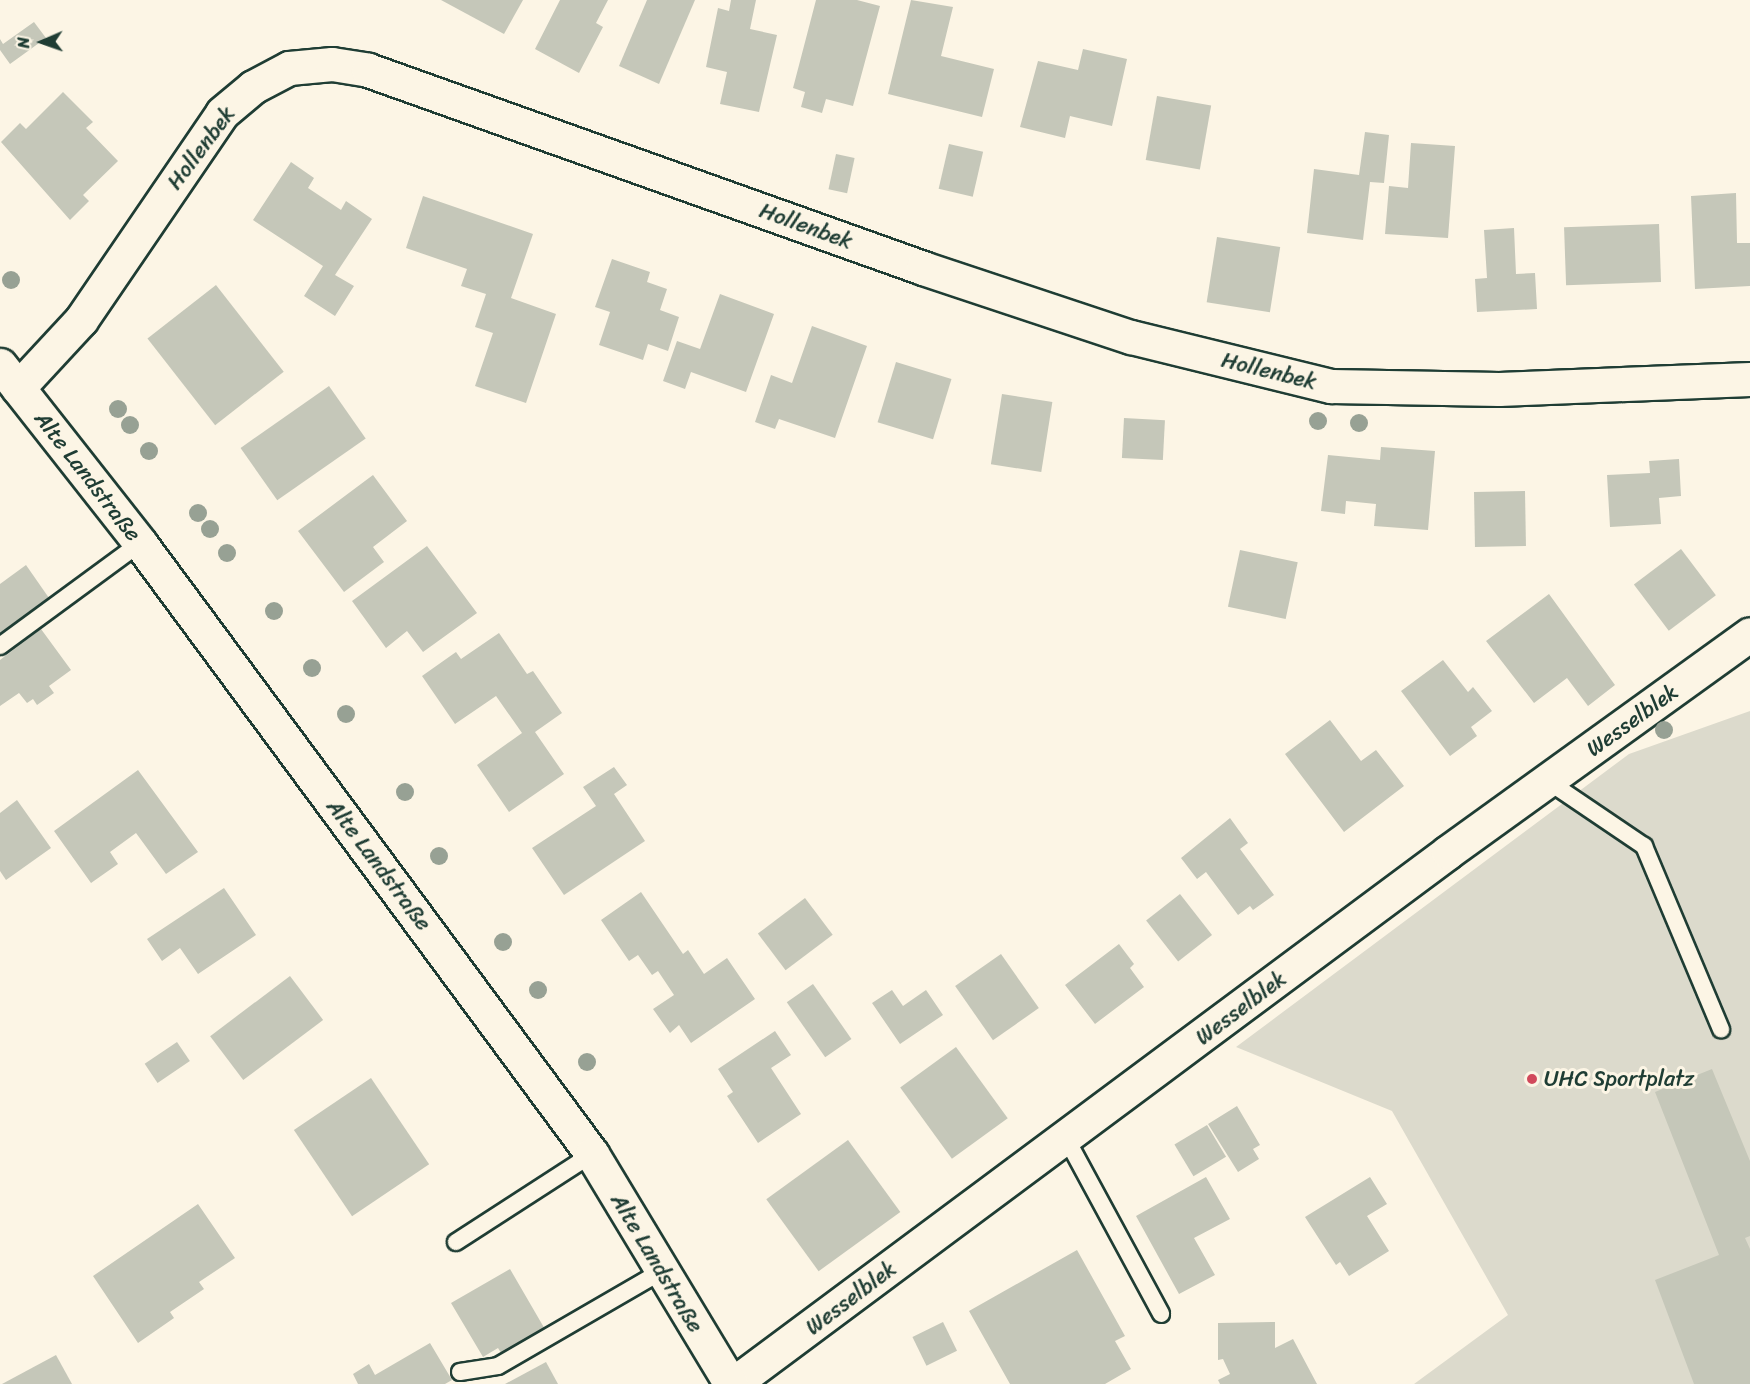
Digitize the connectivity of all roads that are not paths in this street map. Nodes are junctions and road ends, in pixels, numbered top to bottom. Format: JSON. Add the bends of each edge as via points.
{"nodes":[{"id":1,"x":9,"y":376,"type":"edge"},
{"id":2,"x":1750,"y":379,"type":"edge"},
{"id":3,"x":140,"y":543,"type":"junction"},
{"id":4,"x":1750,"y":634,"type":"edge"},
{"id":5,"x":0,"y":646,"type":"edge"},
{"id":6,"x":1548,"y":781,"type":"junction"},
{"id":7,"x":1721,"y":1029,"type":"dead end"},
{"id":8,"x":1066,"y":1137,"type":"junction"},
{"id":9,"x":592,"y":1154,"type":"junction"},
{"id":10,"x":456,"y":1242,"type":"dead end"},
{"id":11,"x":662,"y":1271,"type":"junction"},
{"id":12,"x":1161,"y":1314,"type":"dead end"},
{"id":13,"x":460,"y":1372,"type":"dead end"},
{"id":14,"x":732,"y":1384,"type":"edge"}],
"edges":[{"from":1,"to":2,"type":"street","name":"Hollenbek","via":[[81,320],[222,113],[253,87],[289,68],[332,64],[368,69],[923,268],[1131,337],[1331,386],[1498,389]]},
{"from":1,"to":3,"type":"street","name":"Alte Landstraße"},
{"from":3,"to":5,"type":"lane"},
{"from":3,"to":9,"type":"street","name":"Alte Landstraße"},
{"from":4,"to":6,"type":"street","name":"Wesselblek"},
{"from":6,"to":7,"type":"lane","via":[[1644,846]]},
{"from":6,"to":8,"type":"street","name":"Wesselblek"},
{"from":8,"to":12,"type":"lane"},
{"from":8,"to":14,"type":"street","name":"Wesselblek"},
{"from":9,"to":10,"type":"lane"},
{"from":9,"to":11,"type":"street","name":"Alte Landstraße"},
{"from":11,"to":13,"type":"lane","via":[[498,1366]]},
{"from":11,"to":14,"type":"street","name":"Alte Landstraße"}]}
